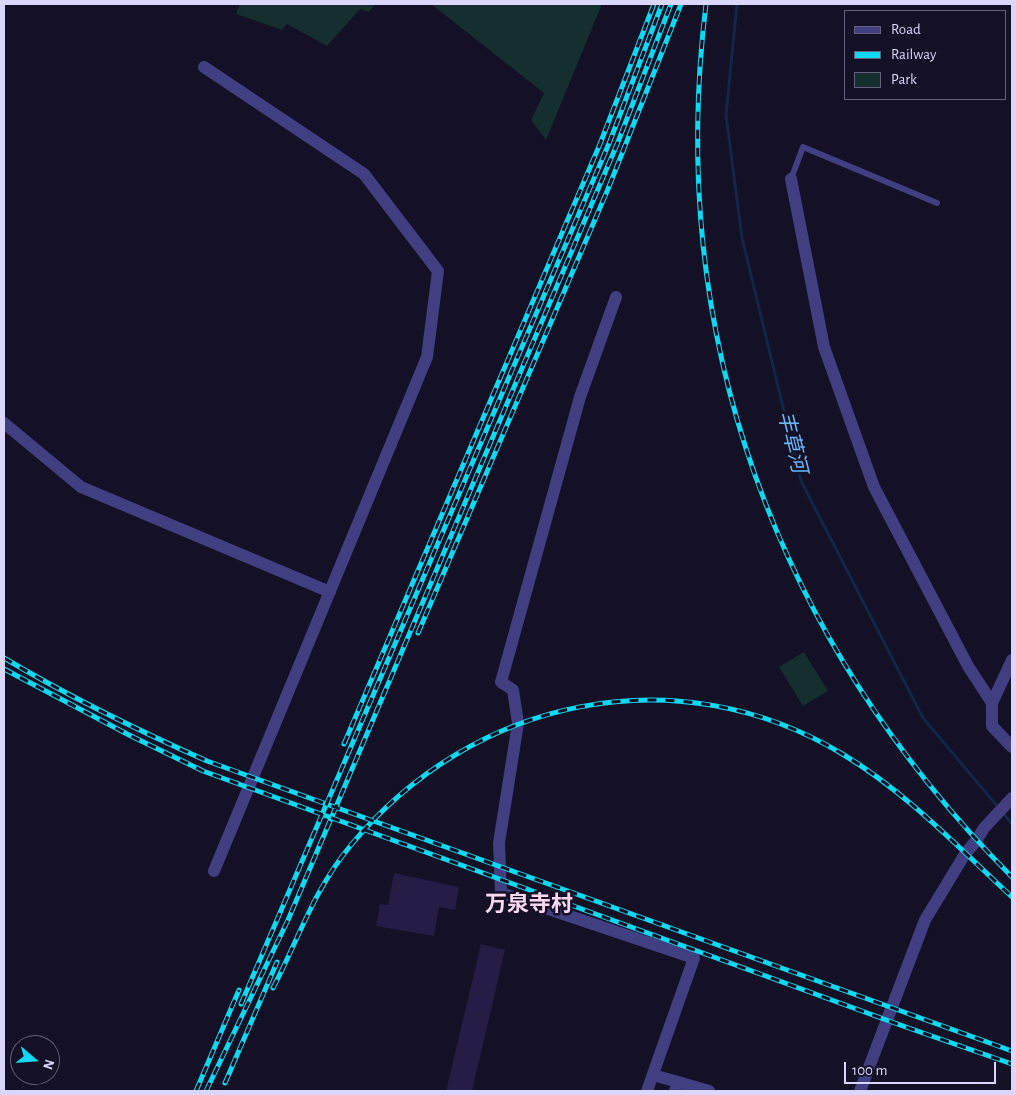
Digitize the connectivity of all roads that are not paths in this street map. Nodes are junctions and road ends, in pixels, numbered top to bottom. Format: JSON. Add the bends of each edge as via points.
{"nodes":[{"id":1,"x":204,"y":67,"type":"dead end"},
{"id":2,"x":791,"y":179,"type":"joint"},
{"id":3,"x":937,"y":203,"type":"dead end"},
{"id":4,"x":616,"y":297,"type":"dead end"},
{"id":5,"x":4,"y":423,"type":"edge"},
{"id":6,"x":330,"y":592,"type":"junction"},
{"id":7,"x":1012,"y":660,"type":"edge"},
{"id":8,"x":992,"y":702,"type":"junction"},
{"id":9,"x":1012,"y":748,"type":"edge"},
{"id":10,"x":1012,"y":798,"type":"edge"},
{"id":11,"x":214,"y":871,"type":"dead end"},
{"id":12,"x":653,"y":1075,"type":"junction"},
{"id":13,"x":676,"y":1087,"type":"edge"},
{"id":14,"x":647,"y":1091,"type":"edge"},
{"id":15,"x":709,"y":1091,"type":"edge"},
{"id":16,"x":860,"y":1091,"type":"edge"}],
"edges":[{"from":1,"to":6,"type":"street","via":[[364,174],[438,271],[427,357]]},
{"from":2,"to":3,"type":"lane","via":[[803,147]]},
{"from":2,"to":8,"type":"street","via":[[824,347],[874,487],[968,666]]},
{"from":4,"to":12,"type":"street","via":[[580,397],[501,682],[513,690],[518,723],[499,843],[501,892],[694,958]]},
{"from":5,"to":6,"type":"street","via":[[81,487]]},
{"from":6,"to":11,"type":"street"},
{"from":7,"to":8,"type":"street"},
{"from":8,"to":9,"type":"street","via":[[992,726]]},
{"from":10,"to":16,"type":"street","via":[[965,854],[925,920]]},
{"from":12,"to":13,"type":"street"},
{"from":12,"to":14,"type":"street"},
{"from":13,"to":15,"type":"street"}]}
